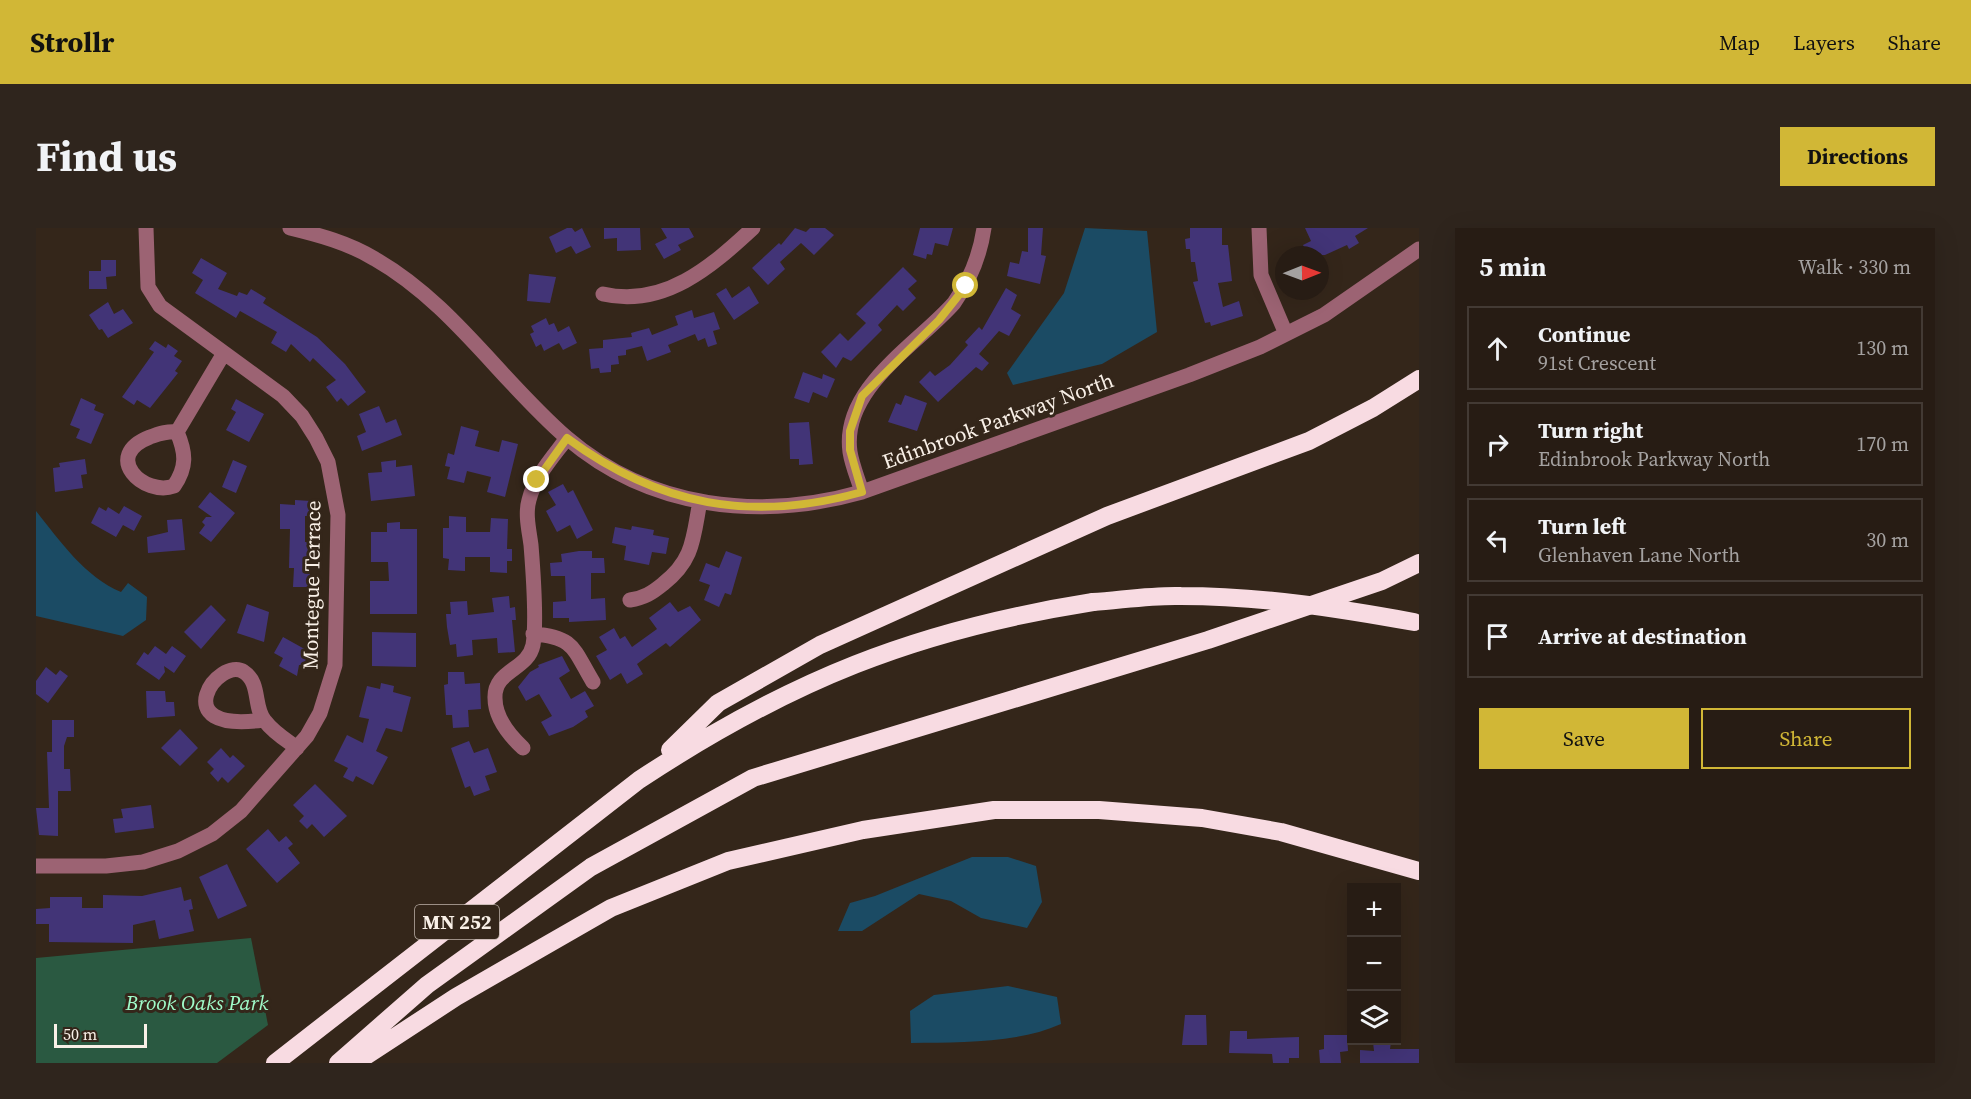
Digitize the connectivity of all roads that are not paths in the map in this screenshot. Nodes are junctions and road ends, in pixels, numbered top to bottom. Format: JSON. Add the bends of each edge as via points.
{"nodes":[{"id":1,"x":146,"y":228,"type":"edge"},
{"id":2,"x":290,"y":228,"type":"edge"},
{"id":3,"x":753,"y":228,"type":"edge"},
{"id":4,"x":984,"y":228,"type":"edge"},
{"id":5,"x":1259,"y":228,"type":"edge"},
{"id":6,"x":1419,"y":249,"type":"edge"},
{"id":7,"x":603,"y":294,"type":"dead end"},
{"id":8,"x":1286,"y":334,"type":"junction"},
{"id":9,"x":224,"y":353,"type":"junction"},
{"id":10,"x":1419,"y":379,"type":"edge"},
{"id":11,"x":177,"y":432,"type":"dead end"},
{"id":12,"x":567,"y":438,"type":"junction"},
{"id":13,"x":862,"y":492,"type":"junction"},
{"id":14,"x":700,"y":501,"type":"junction"},
{"id":15,"x":1419,"y":563,"type":"edge"},
{"id":16,"x":630,"y":600,"type":"dead end"},
{"id":17,"x":1417,"y":623,"type":"edge"},
{"id":18,"x":533,"y":634,"type":"junction"},
{"id":19,"x":593,"y":682,"type":"dead end"},
{"id":20,"x":263,"y":720,"type":"dead end"},
{"id":21,"x":297,"y":748,"type":"junction"},
{"id":22,"x":523,"y":748,"type":"dead end"},
{"id":23,"x":639,"y":780,"type":"junction"},
{"id":24,"x":36,"y":866,"type":"edge"},
{"id":25,"x":1419,"y":871,"type":"edge"},
{"id":26,"x":275,"y":1063,"type":"edge"},
{"id":27,"x":338,"y":1063,"type":"edge"},
{"id":28,"x":355,"y":1063,"type":"edge"}],
"edges":[{"from":1,"to":9,"type":"street","name":"Montegue Terrace","via":[[146,274],[153,297]]},
{"from":2,"to":12,"type":"street","name":"Edinbrook Parkway North","via":[[346,245],[400,274],[434,302]]},
{"from":3,"to":7,"type":"street","via":[[716,261],[674,286],[639,298]]},
{"from":4,"to":13,"type":"street","via":[[976,264],[954,303],[862,396],[850,431],[850,450]]},
{"from":5,"to":8,"type":"street","via":[[1261,275]]},
{"from":6,"to":8,"type":"street","name":"Edinbrook Parkway North","via":[[1361,292]]},
{"from":8,"to":13,"type":"street","name":"Edinbrook Parkway North","via":[[1189,375]]},
{"from":9,"to":11,"type":"street"},
{"from":9,"to":21,"type":"street","name":"Montegue Terrace","via":[[262,378],[302,416],[328,462],[334,488],[338,516],[334,665],[320,714]]},
{"from":10,"to":23,"type":"highway","via":[[1309,441],[1107,516],[820,645],[718,703]]},
{"from":12,"to":14,"type":"street","name":"Edinbrook Parkway North","via":[[616,471],[670,494]]},
{"from":12,"to":18,"type":"street","via":[[537,480],[528,501]]},
{"from":13,"to":14,"type":"street","name":"Edinbrook Parkway North","via":[[780,508]]},
{"from":14,"to":16,"type":"street","via":[[681,570],[651,594]]},
{"from":15,"to":27,"type":"highway","via":[[1382,581],[1208,640],[753,778],[591,867],[427,985]]},
{"from":17,"to":23,"type":"highway","bridge":true,"via":[[1325,606],[1179,596],[1093,602],[964,627],[895,647],[762,705]]},
{"from":18,"to":19,"type":"street","via":[[568,641]]},
{"from":18,"to":22,"type":"street","via":[[529,655],[503,676],[496,687],[500,718],[509,735]]},
{"from":20,"to":21,"type":"street"},
{"from":21,"to":24,"type":"street","name":"Montegue Terrace","via":[[227,824],[178,851],[125,864]]},
{"from":23,"to":26,"type":"highway","number":"MN 252"},
{"from":25,"to":28,"type":"highway","via":[[1281,832],[1202,818],[1100,810],[994,810],[863,830],[728,861],[611,908],[456,997]]}]}
